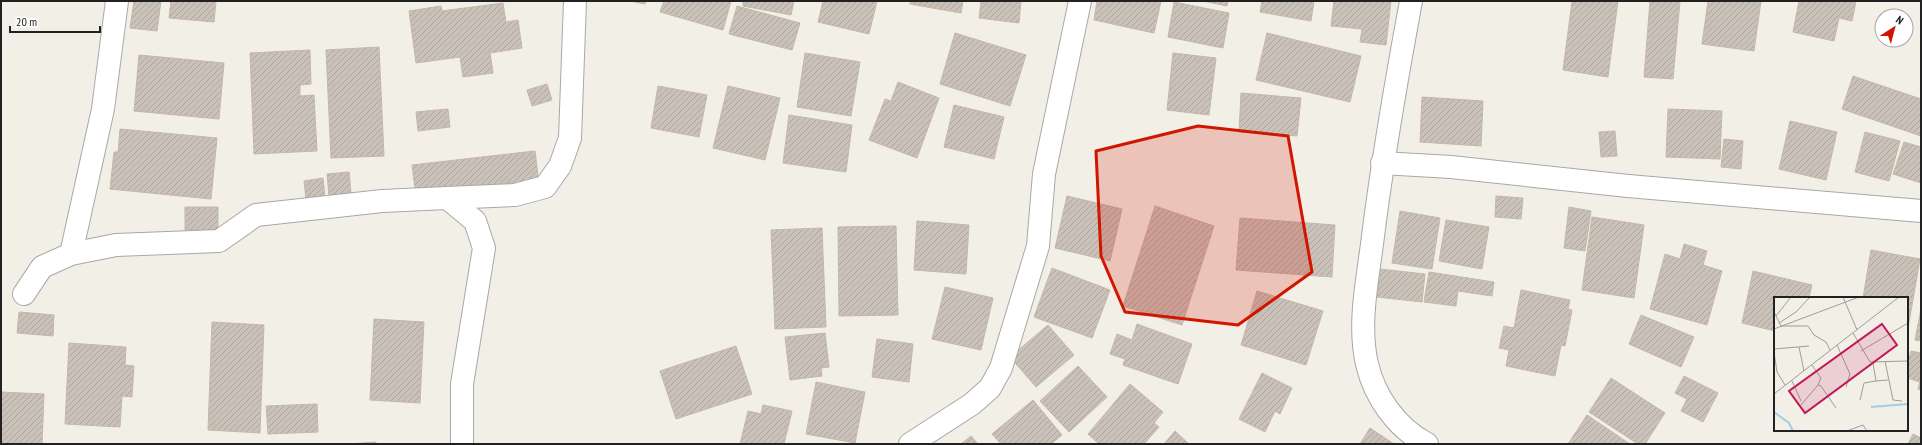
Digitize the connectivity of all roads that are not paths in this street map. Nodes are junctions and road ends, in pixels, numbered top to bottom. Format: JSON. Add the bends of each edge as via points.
{"nodes":[{"id":1,"x":117,"y":1,"type":"edge"},
{"id":2,"x":575,"y":1,"type":"edge"},
{"id":3,"x":1080,"y":1,"type":"edge"},
{"id":4,"x":1411,"y":1,"type":"edge"},
{"id":5,"x":1382,"y":163,"type":"junction"},
{"id":6,"x":448,"y":198,"type":"junction"},
{"id":7,"x":1921,"y":211,"type":"edge"},
{"id":8,"x":71,"y":254,"type":"junction"},
{"id":9,"x":24,"y":294,"type":"dead end"},
{"id":10,"x":1424,"y":443,"type":"edge"},
{"id":11,"x":462,"y":444,"type":"edge"},
{"id":12,"x":910,"y":444,"type":"edge"}],
"edges":[{"from":1,"to":8,"type":"street","via":[[103,109]]},
{"from":2,"to":6,"type":"street","via":[[570,138],[560,166],[545,187],[515,195]]},
{"from":3,"to":12,"type":"street","via":[[1044,174],[1038,246],[1001,368],[990,388],[972,404]]},
{"from":4,"to":5,"type":"street"},
{"from":5,"to":7,"type":"street","via":[[1451,167],[1628,186]]},
{"from":5,"to":10,"type":"street","via":[[1364,304],[1367,364],[1378,397],[1394,417]]},
{"from":6,"to":8,"type":"street","via":[[382,201],[256,215],[219,241],[116,245]]},
{"from":6,"to":11,"type":"street","via":[[474,221],[484,248],[462,384]]},
{"from":8,"to":9,"type":"street","via":[[42,268]]}]}
